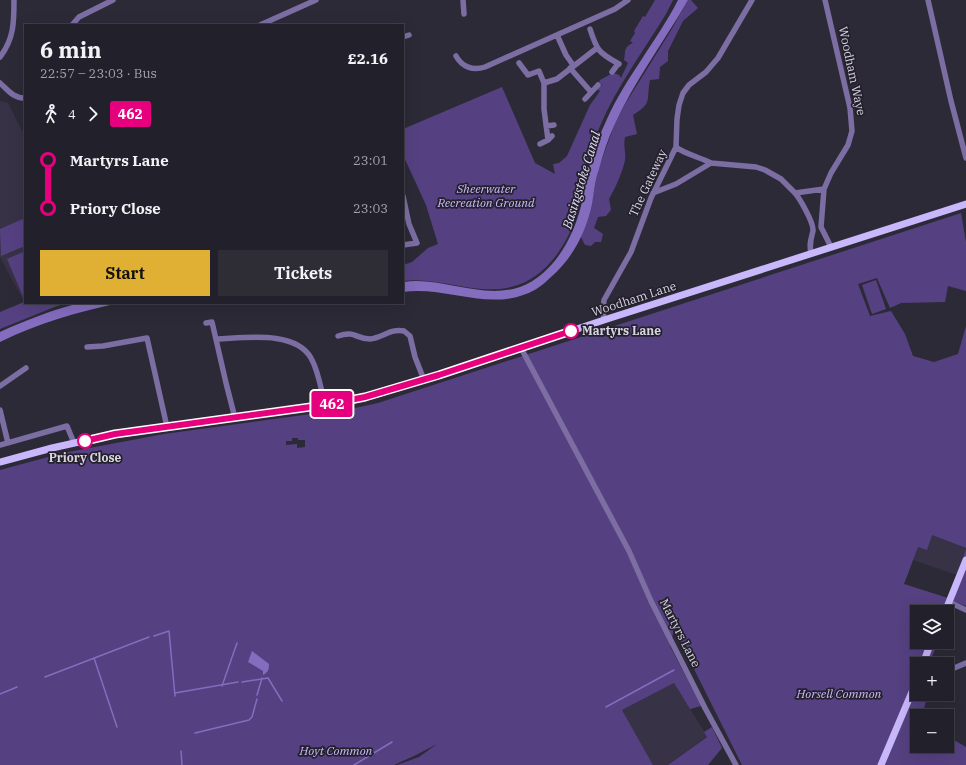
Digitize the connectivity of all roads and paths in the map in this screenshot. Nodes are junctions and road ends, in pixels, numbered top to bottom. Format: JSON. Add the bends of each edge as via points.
{"nodes":[{"id":1,"x":14,"y":0,"type":"edge"},
{"id":2,"x":114,"y":0,"type":"edge"},
{"id":3,"x":316,"y":0,"type":"edge"},
{"id":4,"x":463,"y":0,"type":"edge"},
{"id":5,"x":628,"y":0,"type":"edge"},
{"id":6,"x":752,"y":0,"type":"edge"},
{"id":7,"x":825,"y":0,"type":"edge"},
{"id":8,"x":928,"y":0,"type":"edge"},
{"id":9,"x":102,"y":2,"type":"edge"},
{"id":10,"x":464,"y":14,"type":"dead end"},
{"id":11,"x":73,"y":24,"type":"edge"},
{"id":12,"x":262,"y":24,"type":"edge"},
{"id":13,"x":590,"y":29,"type":"dead end"},
{"id":14,"x":409,"y":34,"type":"dead end"},
{"id":15,"x":556,"y":35,"type":"junction"},
{"id":16,"x":404,"y":36,"type":"edge"},
{"id":17,"x":597,"y":48,"type":"junction"},
{"id":18,"x":456,"y":56,"type":"dead end"},
{"id":19,"x":0,"y":57,"type":"edge"},
{"id":20,"x":519,"y":63,"type":"dead end"},
{"id":21,"x":571,"y":67,"type":"junction"},
{"id":22,"x":612,"y":72,"type":"dead end"},
{"id":23,"x":0,"y":83,"type":"edge"},
{"id":24,"x":544,"y":83,"type":"junction"},
{"id":25,"x":598,"y":85,"type":"dead end"},
{"id":26,"x":0,"y":89,"type":"edge"},
{"id":27,"x":8,"y":91,"type":"junction"},
{"id":28,"x":591,"y":92,"type":"junction"},
{"id":29,"x":24,"y":98,"type":"edge"},
{"id":30,"x":585,"y":99,"type":"dead end"},
{"id":31,"x":554,"y":125,"type":"dead end"},
{"id":32,"x":546,"y":126,"type":"junction"},
{"id":33,"x":540,"y":144,"type":"dead end"},
{"id":34,"x":676,"y":148,"type":"junction"},
{"id":35,"x":966,"y":158,"type":"edge"},
{"id":36,"x":711,"y":163,"type":"junction"},
{"id":37,"x":824,"y":189,"type":"junction"},
{"id":38,"x":653,"y":193,"type":"junction"},
{"id":39,"x":795,"y":193,"type":"junction"},
{"id":40,"x":404,"y":201,"type":"edge"},
{"id":41,"x":966,"y":204,"type":"edge"},
{"id":42,"x":821,"y":227,"type":"junction"},
{"id":43,"x":813,"y":229,"type":"junction"},
{"id":44,"x":404,"y":245,"type":"edge"},
{"id":45,"x":831,"y":247,"type":"junction"},
{"id":46,"x":811,"y":253,"type":"junction"},
{"id":47,"x":604,"y":320,"type":"junction"},
{"id":48,"x":206,"y":323,"type":"dead end"},
{"id":49,"x":338,"y":336,"type":"dead end"},
{"id":50,"x":217,"y":339,"type":"junction"},
{"id":51,"x":87,"y":347,"type":"dead end"},
{"id":52,"x":518,"y":349,"type":"junction"},
{"id":53,"x":26,"y":368,"type":"dead end"},
{"id":54,"x":424,"y":380,"type":"junction"},
{"id":55,"x":0,"y":386,"type":"edge"},
{"id":56,"x":325,"y":405,"type":"junction"},
{"id":57,"x":0,"y":410,"type":"edge"},
{"id":58,"x":236,"y":418,"type":"junction"},
{"id":59,"x":167,"y":427,"type":"junction"},
{"id":60,"x":8,"y":443,"type":"junction"},
{"id":61,"x":74,"y":443,"type":"junction"},
{"id":62,"x":0,"y":445,"type":"edge"},
{"id":63,"x":0,"y":462,"type":"edge"},
{"id":64,"x":966,"y":560,"type":"edge"},
{"id":65,"x":949,"y":602,"type":"junction"},
{"id":66,"x":948,"y":605,"type":"edge"},
{"id":67,"x":966,"y":610,"type":"edge"},
{"id":68,"x":966,"y":663,"type":"edge"},
{"id":69,"x":954,"y":668,"type":"edge"},
{"id":70,"x":910,"y":698,"type":"edge"},
{"id":71,"x":736,"y":765,"type":"edge"},
{"id":72,"x":881,"y":765,"type":"edge"}],
"edges":[{"from":1,"to":19,"type":"street","via":[[12,34],[8,46]]},
{"from":2,"to":9,"type":"street"},
{"from":3,"to":12,"type":"street"},
{"from":4,"to":10,"type":"street"},
{"from":5,"to":15,"type":"street","via":[[615,9]]},
{"from":6,"to":34,"type":"street","name":"The Gateway","via":[[718,58],[682,93],[677,119]]},
{"from":7,"to":37,"type":"street","name":"Woodham Waye","via":[[850,108],[852,131],[848,145]]},
{"from":8,"to":35,"type":"street"},
{"from":9,"to":11,"type":"street"},
{"from":13,"to":17,"type":"street"},
{"from":14,"to":16,"type":"street"},
{"from":15,"to":18,"type":"street","via":[[480,68],[471,68],[460,62]]},
{"from":15,"to":21,"type":"street"},
{"from":17,"to":21,"type":"street"},
{"from":17,"to":22,"type":"street","via":[[603,55],[619,64]]},
{"from":20,"to":24,"type":"street","via":[[528,75],[539,71]]},
{"from":21,"to":24,"type":"street","via":[[557,78]]},
{"from":21,"to":28,"type":"street"},
{"from":23,"to":27,"type":"street"},
{"from":24,"to":32,"type":"street"},
{"from":25,"to":28,"type":"street"},
{"from":26,"to":27,"type":"street"},
{"from":27,"to":29,"type":"street"},
{"from":28,"to":30,"type":"street"},
{"from":31,"to":32,"type":"street"},
{"from":32,"to":33,"type":"street","via":[[550,138]]},
{"from":34,"to":36,"type":"street"},
{"from":34,"to":38,"type":"street","name":"The Gateway"},
{"from":36,"to":38,"type":"street","via":[[676,184]]},
{"from":36,"to":39,"type":"street","via":[[765,170]]},
{"from":37,"to":39,"type":"street"},
{"from":37,"to":42,"type":"street","name":"Woodham Waye"},
{"from":38,"to":47,"type":"street","name":"The Gateway","via":[[631,252],[604,300]]},
{"from":39,"to":43,"type":"street","via":[[804,205]]},
{"from":40,"to":44,"type":"street","via":[[416,243]]},
{"from":41,"to":45,"type":"main road","name":"Woodham Lane"},
{"from":42,"to":43,"type":"street"},
{"from":42,"to":45,"type":"street"},
{"from":43,"to":46,"type":"street"},
{"from":45,"to":46,"type":"main road","name":"Woodham Lane"},
{"from":46,"to":47,"type":"main road","name":"Woodham Lane"},
{"from":47,"to":52,"type":"main road","name":"Woodham Lane"},
{"from":48,"to":50,"type":"street","via":[[212,322]]},
{"from":49,"to":54,"type":"street","via":[[347,333],[368,339],[394,330],[404,331],[410,336]]},
{"from":50,"to":56,"type":"street","via":[[261,337],[288,340],[298,344],[307,352],[314,364]]},
{"from":50,"to":58,"type":"street"},
{"from":51,"to":59,"type":"street","via":[[147,338]]},
{"from":52,"to":54,"type":"main road","name":"Woodham Lane"},
{"from":52,"to":71,"type":"street","name":"Martyrs Lane","via":[[529,361],[629,551],[704,708]]},
{"from":53,"to":55,"type":"street"},
{"from":54,"to":56,"type":"main road","name":"Woodham Lane","via":[[365,397]]},
{"from":56,"to":58,"type":"main road","name":"Woodham Lane"},
{"from":57,"to":60,"type":"street"},
{"from":58,"to":59,"type":"main road","name":"Woodham Lane"},
{"from":59,"to":61,"type":"main road","name":"Woodham Lane"},
{"from":60,"to":61,"type":"street","via":[[67,426]]},
{"from":60,"to":62,"type":"street"},
{"from":61,"to":63,"type":"main road","name":"Woodham Lane"},
{"from":64,"to":65,"type":"main road"},
{"from":65,"to":66,"type":"main road"},
{"from":65,"to":67,"type":"street"},
{"from":68,"to":69,"type":"street"},
{"from":70,"to":72,"type":"main road"}]}
